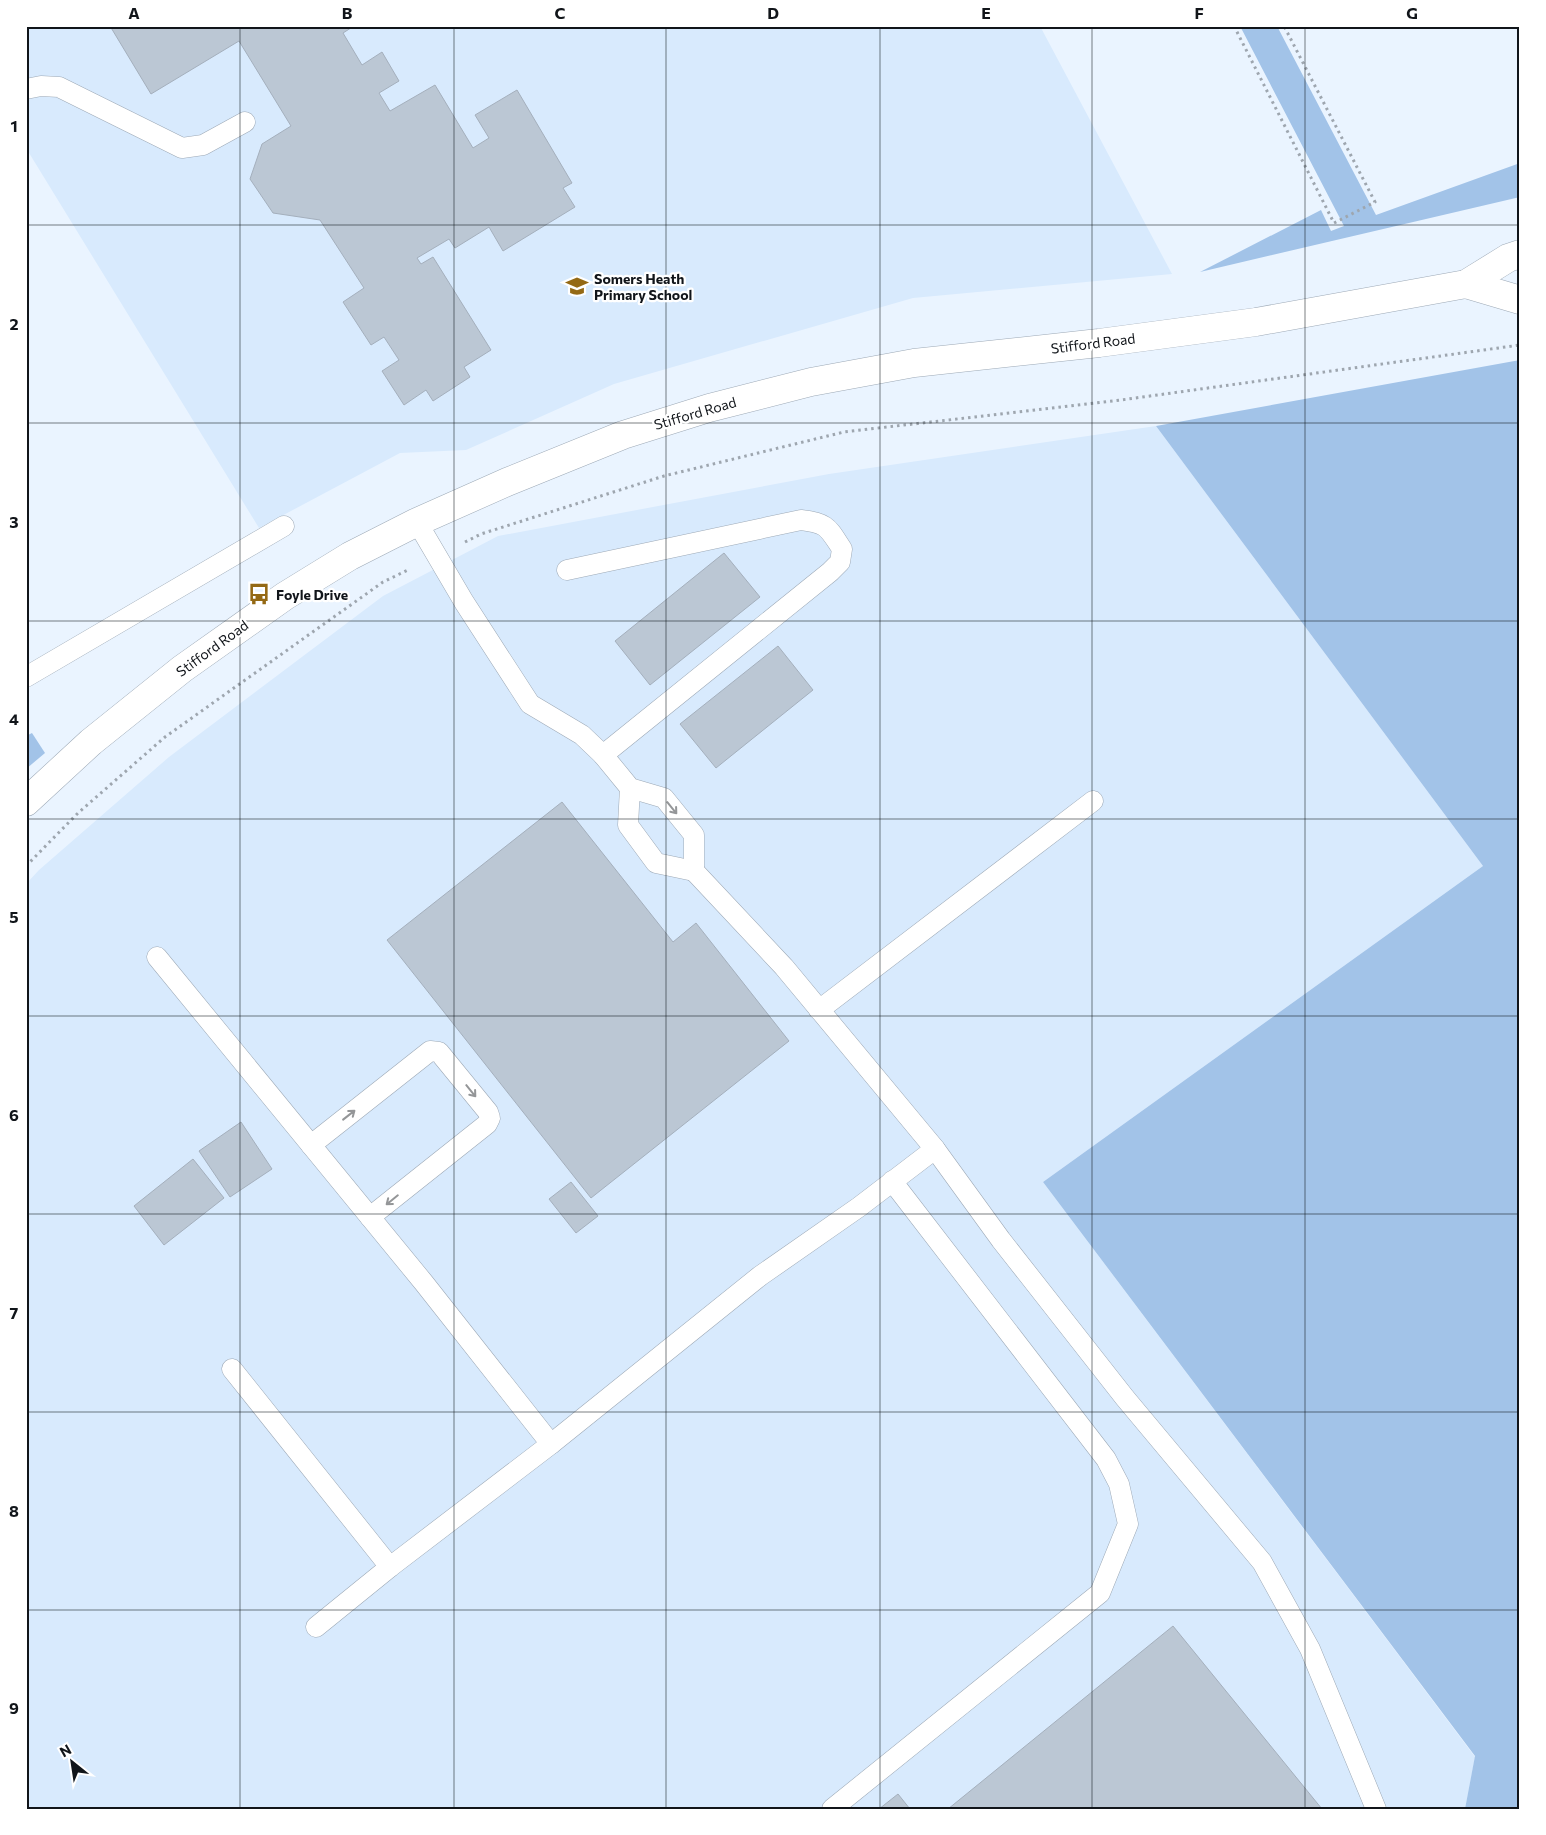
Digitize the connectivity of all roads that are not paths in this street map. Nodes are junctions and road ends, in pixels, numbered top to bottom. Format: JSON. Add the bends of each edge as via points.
{"nodes":[{"id":1,"x":26,"y":89,"type":"edge"},
{"id":2,"x":245,"y":122,"type":"dead end"},
{"id":3,"x":1520,"y":254,"type":"edge"},
{"id":4,"x":1466,"y":284,"type":"junction"},
{"id":5,"x":1520,"y":300,"type":"edge"},
{"id":6,"x":417,"y":522,"type":"junction"},
{"id":7,"x":284,"y":526,"type":"dead end"},
{"id":8,"x":567,"y":570,"type":"dead end"},
{"id":9,"x":26,"y":677,"type":"edge"},
{"id":10,"x":603,"y":755,"type":"junction"},
{"id":11,"x":630,"y":788,"type":"junction"},
{"id":12,"x":1093,"y":801,"type":"dead end"},
{"id":13,"x":26,"y":802,"type":"edge"},
{"id":14,"x":694,"y":871,"type":"junction"},
{"id":15,"x":157,"y":957,"type":"dead end"},
{"id":16,"x":819,"y":1010,"type":"junction"},
{"id":17,"x":311,"y":1145,"type":"junction"},
{"id":18,"x":935,"y":1149,"type":"junction"},
{"id":19,"x":892,"y":1181,"type":"junction"},
{"id":20,"x":370,"y":1218,"type":"junction"},
{"id":21,"x":232,"y":1369,"type":"dead end"},
{"id":22,"x":551,"y":1444,"type":"junction"},
{"id":23,"x":390,"y":1567,"type":"junction"},
{"id":24,"x":316,"y":1627,"type":"dead end"},
{"id":25,"x":832,"y":1809,"type":"edge"},
{"id":26,"x":1376,"y":1809,"type":"edge"}],
"edges":[{"from":1,"to":2,"type":"lane","via":[[59,87],[182,148],[203,145]]},
{"from":3,"to":4,"type":"main road","name":"Stifford Road"},
{"from":4,"to":5,"type":"main road","name":"Stifford Road"},
{"from":4,"to":6,"type":"main road","name":"Stifford Road","via":[[1256,322],[1099,344],[914,363],[811,382],[709,408],[623,435]]},
{"from":6,"to":10,"type":"lane","via":[[530,704],[582,735]]},
{"from":6,"to":13,"type":"main road","name":"Stifford Road","via":[[350,556],[284,596],[229,635],[91,742]]},
{"from":7,"to":9,"type":"lane"},
{"from":8,"to":10,"type":"lane","via":[[802,520],[820,522],[842,549],[840,562],[830,572]]},
{"from":10,"to":11,"type":"lane"},
{"from":11,"to":14,"type":"lane","one_way":true,"via":[[664,798],[694,835]]},
{"from":11,"to":14,"type":"lane","via":[[628,825],[656,863]]},
{"from":12,"to":16,"type":"lane"},
{"from":14,"to":16,"type":"lane","via":[[784,967]]},
{"from":15,"to":17,"type":"lane"},
{"from":16,"to":18,"type":"lane"},
{"from":17,"to":20,"type":"lane"},
{"from":17,"to":20,"type":"lane","one_way":true,"via":[[430,1051],[440,1052],[490,1118],[487,1124]]},
{"from":18,"to":19,"type":"lane"},
{"from":18,"to":26,"type":"lane","via":[[1120,1390],[1262,1562],[1310,1649]]},
{"from":19,"to":22,"type":"lane","via":[[859,1208],[760,1276]]},
{"from":19,"to":25,"type":"lane","via":[[1106,1459],[1119,1484],[1128,1524],[1100,1592]]},
{"from":20,"to":22,"type":"lane"},
{"from":21,"to":23,"type":"lane"},
{"from":22,"to":23,"type":"lane"},
{"from":23,"to":24,"type":"lane"}]}
